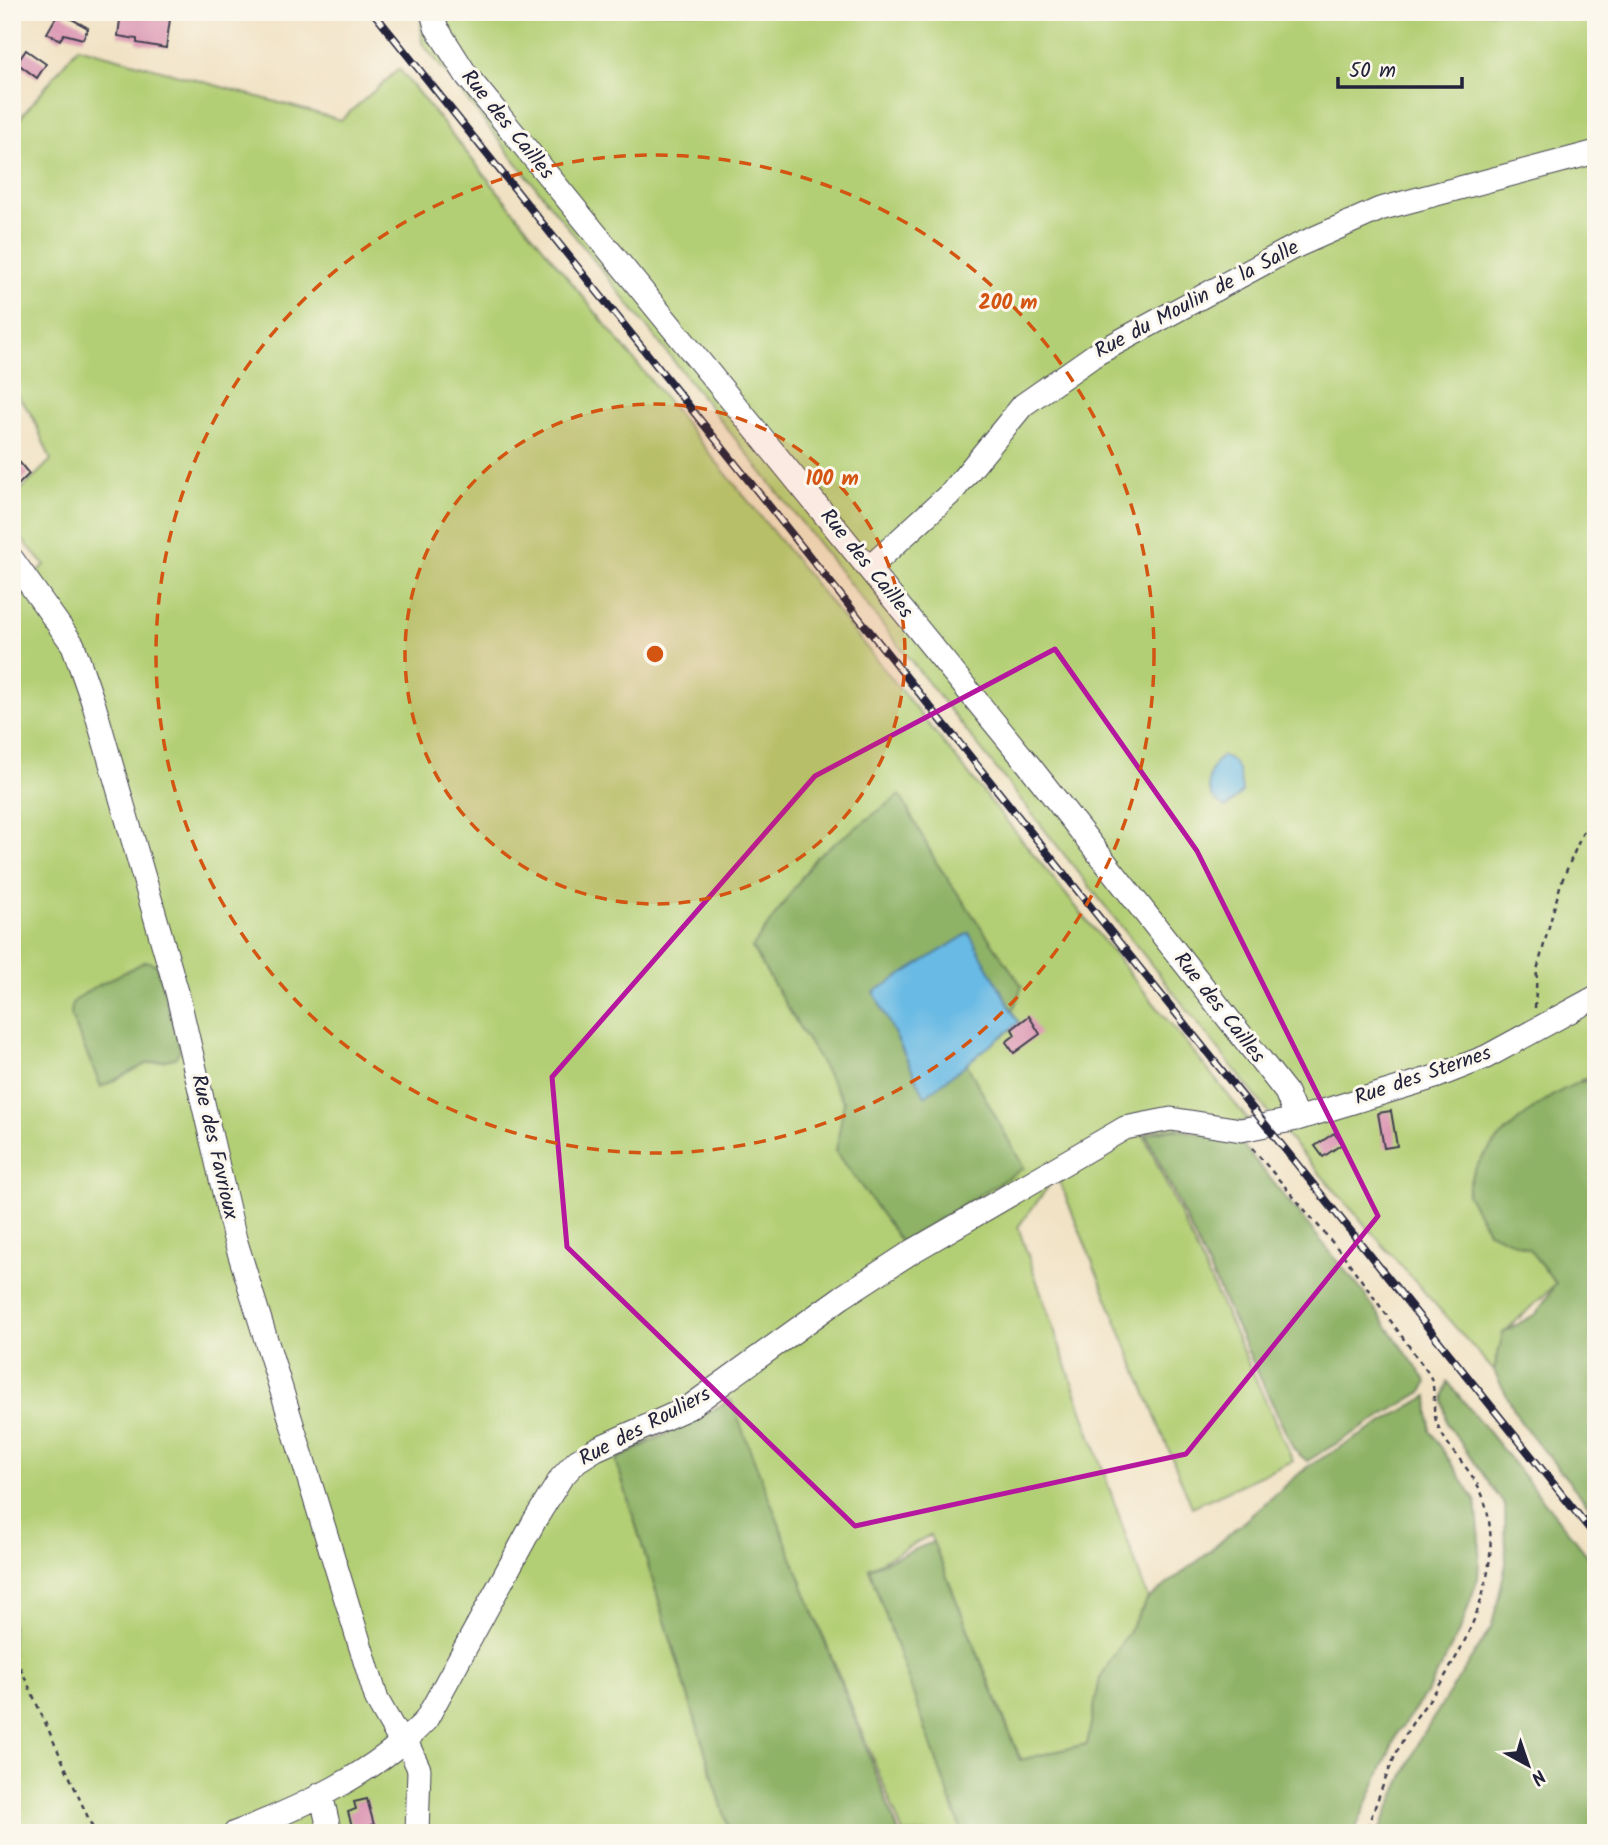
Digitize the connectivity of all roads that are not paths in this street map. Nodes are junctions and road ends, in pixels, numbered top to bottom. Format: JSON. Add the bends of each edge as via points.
{"nodes":[{"id":1,"x":432,"y":12,"type":"edge"},
{"id":2,"x":1596,"y":152,"type":"edge"},
{"id":3,"x":14,"y":566,"type":"edge"},
{"id":4,"x":869,"y":568,"type":"junction"},
{"id":5,"x":1596,"y":997,"type":"edge"},
{"id":6,"x":1297,"y":1119,"type":"junction"},
{"id":7,"x":1241,"y":1130,"type":"joint"},
{"id":8,"x":404,"y":1743,"type":"junction"},
{"id":9,"x":321,"y":1794,"type":"junction"},
{"id":10,"x":235,"y":1833,"type":"edge"},
{"id":11,"x":330,"y":1833,"type":"edge"},
{"id":12,"x":417,"y":1833,"type":"edge"}],
"edges":[{"from":1,"to":4,"type":"street","name":"Rue des Cailles","via":[[436,27],[467,76]]},
{"from":2,"to":4,"type":"street","name":"Rue du Moulin de la Salle","via":[[1380,209],[1292,248],[1096,354],[1023,405],[952,492]]},
{"from":3,"to":8,"type":"street","name":"Rue des Favrioux","via":[[72,645],[94,705],[177,992],[235,1239],[377,1699]]},
{"from":4,"to":6,"type":"street","name":"Rue des Cailles","via":[[1286,1092]]},
{"from":5,"to":6,"type":"street","name":"Rue des Sternes","via":[[1486,1057]]},
{"from":6,"to":7,"type":"street","name":"Rue des Sternes"},
{"from":7,"to":8,"type":"street","name":"Rue des Rouliers","via":[[1171,1119],[1144,1121],[1108,1136],[842,1297],[707,1408],[652,1426],[577,1461],[535,1520],[438,1703]]},
{"from":8,"to":9,"type":"street","name":"Rue des Rouliers"},
{"from":8,"to":12,"type":"street","name":"Rue des Favrioux","via":[[419,1769]]},
{"from":9,"to":10,"type":"street","name":"Rue des Rouliers"},
{"from":9,"to":11,"type":"street"}]}
